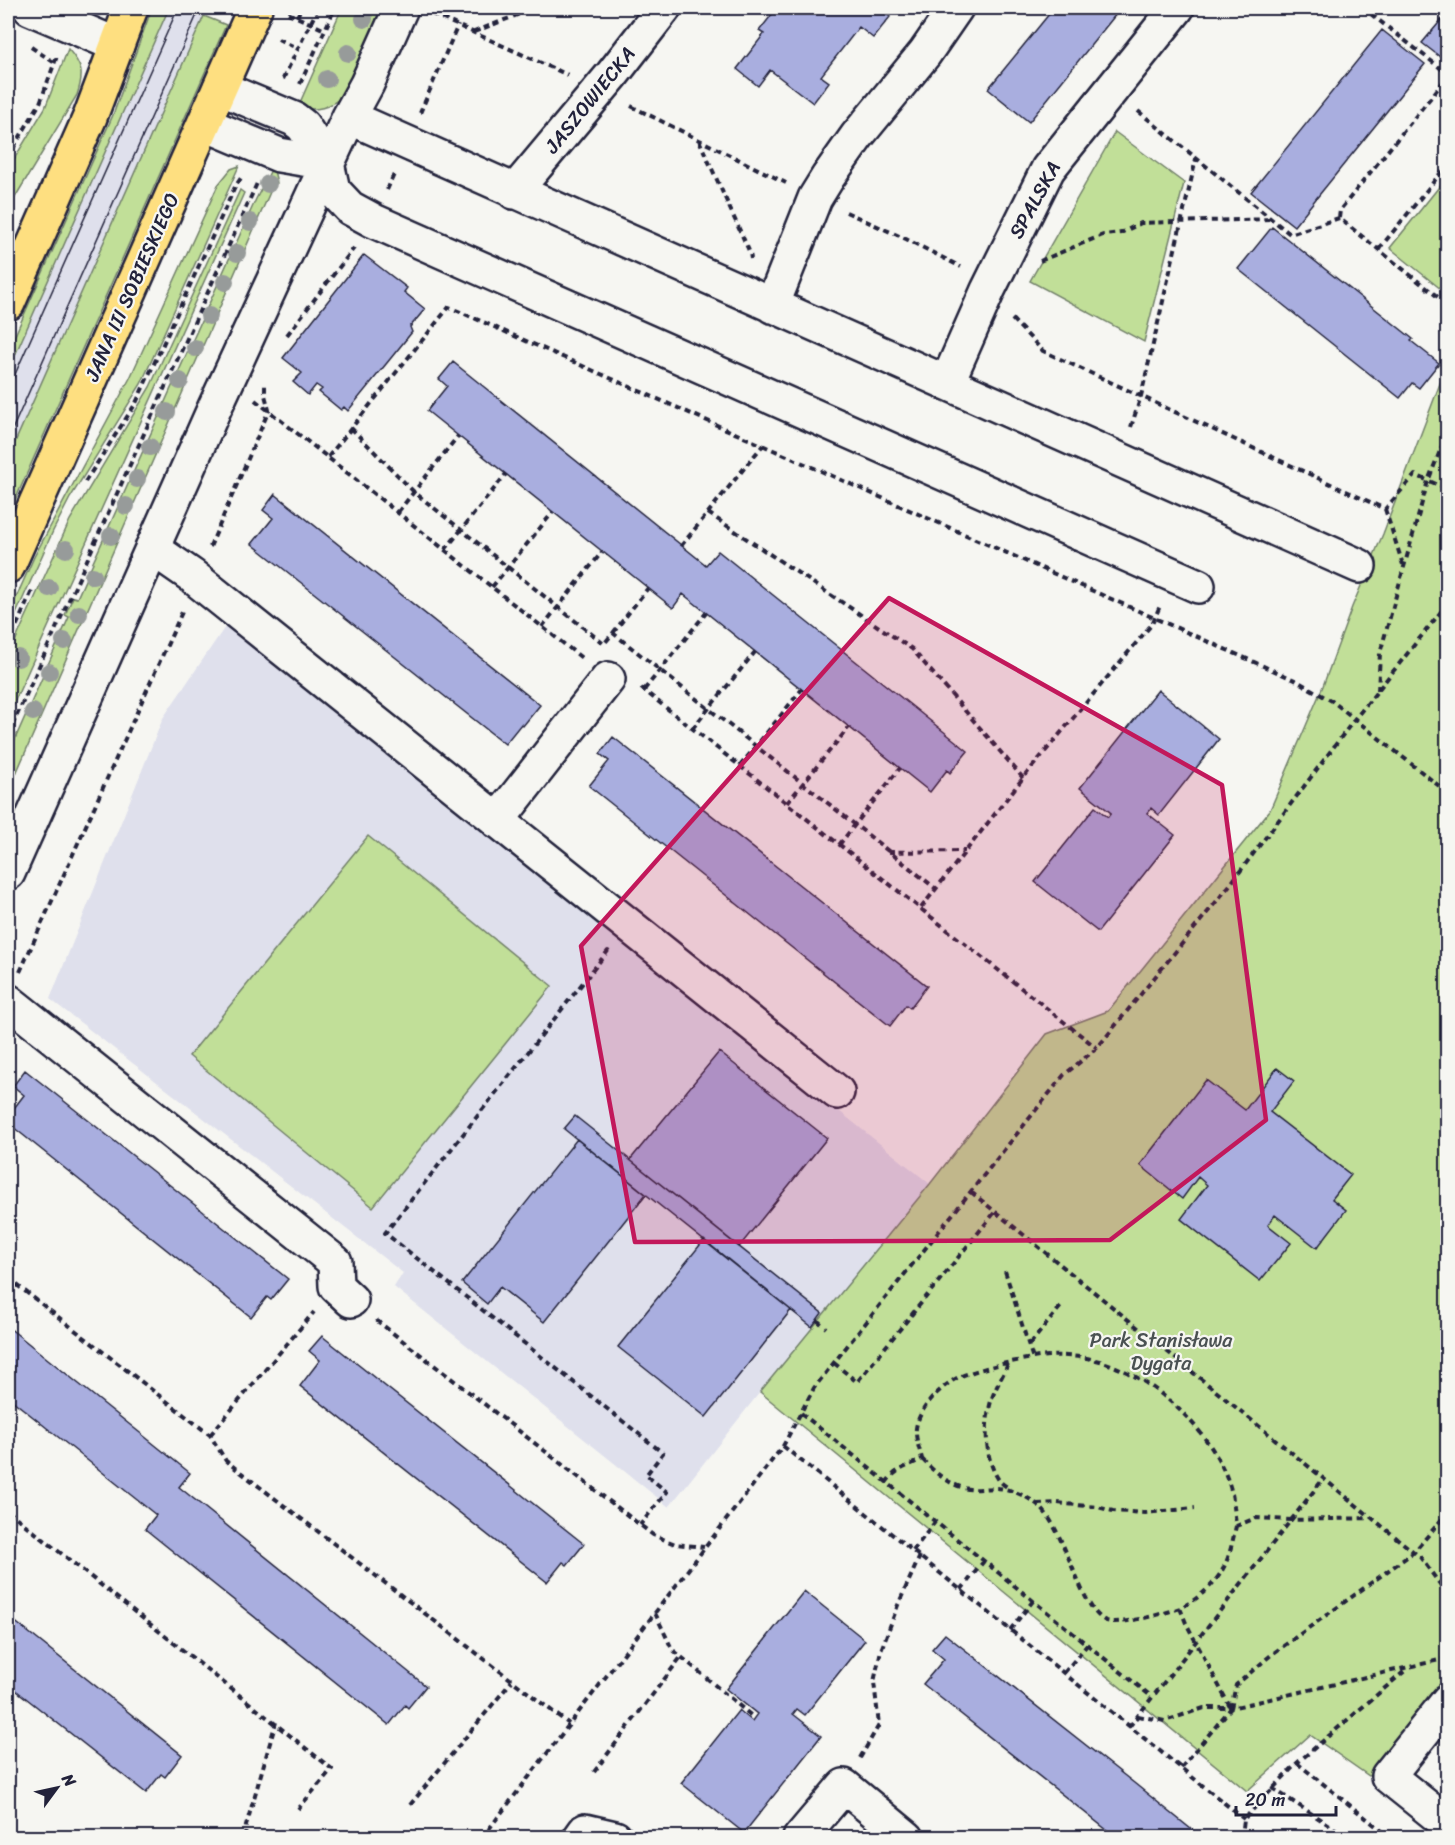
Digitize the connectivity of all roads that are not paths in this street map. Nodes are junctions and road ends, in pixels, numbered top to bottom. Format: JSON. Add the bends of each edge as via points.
{"nodes":[{"id":1,"x":30,"y":8,"type":"edge"},
{"id":2,"x":130,"y":8,"type":"edge"},
{"id":3,"x":255,"y":8,"type":"edge"},
{"id":4,"x":664,"y":8,"type":"edge"},
{"id":5,"x":1177,"y":8,"type":"edge"},
{"id":6,"x":952,"y":9,"type":"edge"},
{"id":7,"x":414,"y":10,"type":"edge"},
{"id":8,"x":117,"y":45,"type":"junction"},
{"id":9,"x":220,"y":88,"type":"junction"},
{"id":10,"x":349,"y":117,"type":"junction"},
{"id":11,"x":205,"y":124,"type":"junction"},
{"id":12,"x":327,"y":163,"type":"junction"},
{"id":13,"x":514,"y":192,"type":"junction"},
{"id":14,"x":763,"y":302,"type":"junction"},
{"id":15,"x":8,"y":303,"type":"edge"},
{"id":16,"x":962,"y":389,"type":"junction"},
{"id":17,"x":152,"y":548,"type":"junction"},
{"id":18,"x":8,"y":566,"type":"edge"},
{"id":19,"x":1359,"y":566,"type":"dead end"},
{"id":20,"x":1185,"y":581,"type":"road end"},
{"id":21,"x":608,"y":679,"type":"road end"},
{"id":22,"x":498,"y":821,"type":"junction"},
{"id":23,"x":8,"y":873,"type":"edge"},
{"id":24,"x":12,"y":990,"type":"edge"},
{"id":25,"x":837,"y":1092,"type":"dead end"},
{"id":26,"x":344,"y":1293,"type":"road end"},
{"id":27,"x":1448,"y":1701,"type":"edge"},
{"id":28,"x":1448,"y":1824,"type":"edge"},
{"id":29,"x":580,"y":1838,"type":"edge"},
{"id":30,"x":615,"y":1838,"type":"edge"},
{"id":31,"x":800,"y":1838,"type":"edge"},
{"id":32,"x":907,"y":1838,"type":"edge"}],
"edges":[{"from":1,"to":8,"type":"street"},
{"from":2,"to":8,"type":"main road"},
{"from":3,"to":9,"type":"main road","name":"JANA III SOBIESKIEGO"},
{"from":4,"to":13,"type":"street","name":"JASZOWIECKA"},
{"from":5,"to":16,"type":"street","name":"SPALSKA","via":[[1048,169],[991,284]]},
{"from":6,"to":14,"type":"street","via":[[925,53],[857,136],[815,198]]},
{"from":7,"to":10,"type":"street"},
{"from":8,"to":15,"type":"main road","via":[[86,128]]},
{"from":9,"to":11,"type":"main road","name":"JANA III SOBIESKIEGO"},
{"from":9,"to":12,"type":"street","via":[[294,119]]},
{"from":10,"to":12,"type":"street"},
{"from":10,"to":13,"type":"street"},
{"from":11,"to":12,"type":"street","via":[[279,155]]},
{"from":11,"to":18,"type":"main road","name":"JANA III SOBIESKIEGO"},
{"from":12,"to":17,"type":"street"},
{"from":12,"to":20,"type":"street","via":[[333,190],[350,208],[374,221]]},
{"from":13,"to":14,"type":"street"},
{"from":14,"to":16,"type":"street"},
{"from":16,"to":19,"type":"street"},
{"from":17,"to":22,"type":"street"},
{"from":17,"to":23,"type":"street"},
{"from":21,"to":22,"type":"street"},
{"from":22,"to":25,"type":"street"},
{"from":24,"to":26,"type":"street","via":[[335,1262]]},
{"from":27,"to":28,"type":"street","via":[[1388,1776]]},
{"from":29,"to":30,"type":"street","via":[[585,1831]]},
{"from":31,"to":32,"type":"street","via":[[844,1786]]}]}
